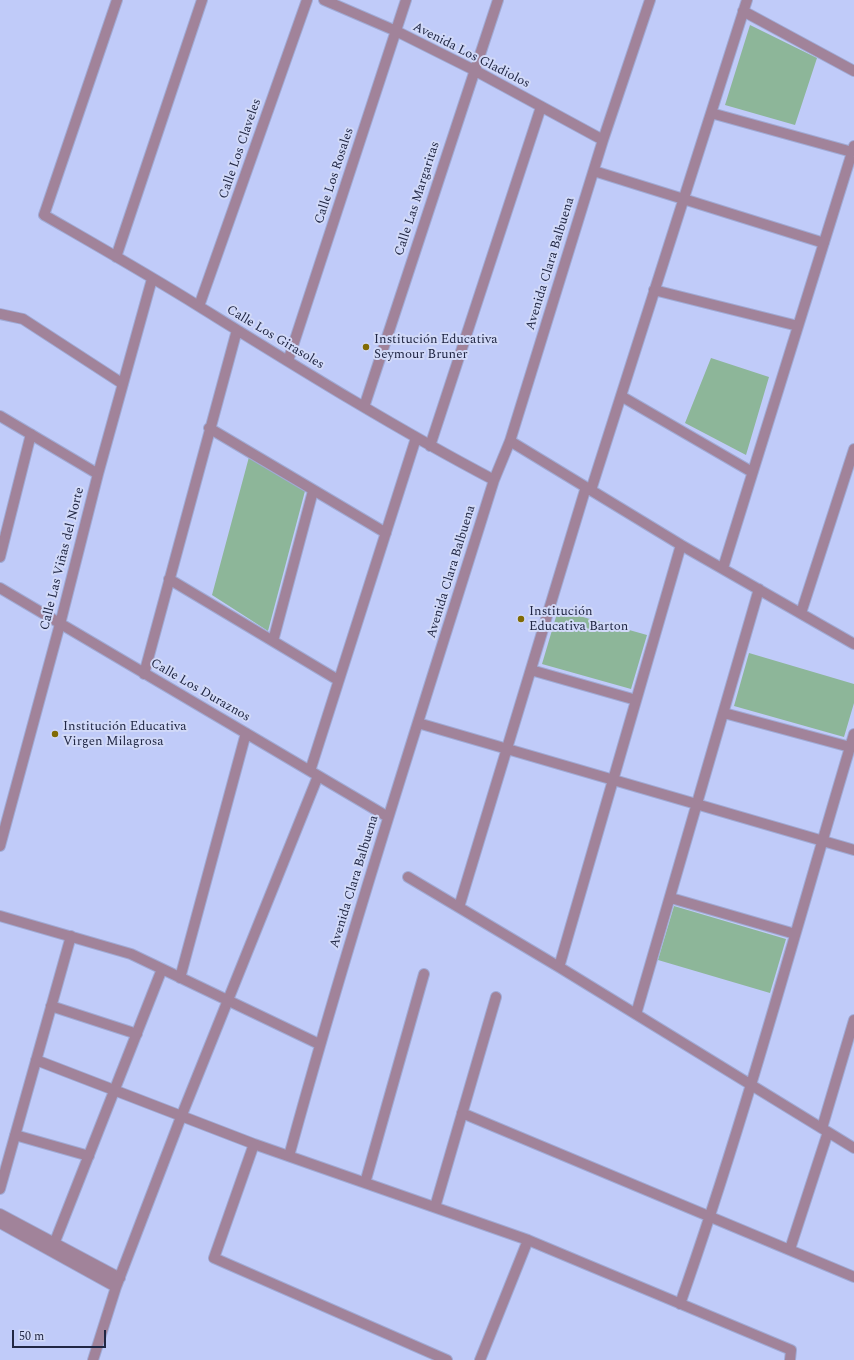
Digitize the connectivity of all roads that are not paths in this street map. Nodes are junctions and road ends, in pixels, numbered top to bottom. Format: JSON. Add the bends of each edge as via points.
{"nodes":[{"id":1,"x":117,"y":0,"type":"edge"},
{"id":2,"x":202,"y":0,"type":"edge"},
{"id":3,"x":307,"y":0,"type":"edge"},
{"id":4,"x":324,"y":0,"type":"edge"},
{"id":5,"x":406,"y":0,"type":"edge"},
{"id":6,"x":498,"y":0,"type":"edge"},
{"id":7,"x":650,"y":0,"type":"edge"},
{"id":8,"x":747,"y":0,"type":"edge"},
{"id":9,"x":743,"y":11,"type":"junction"},
{"id":10,"x":396,"y":31,"type":"junction"},
{"id":11,"x":474,"y":70,"type":"junction"},
{"id":12,"x":854,"y":71,"type":"edge"},
{"id":13,"x":542,"y":107,"type":"junction"},
{"id":14,"x":711,"y":113,"type":"junction"},
{"id":15,"x":603,"y":140,"type":"junction"},
{"id":16,"x":853,"y":149,"type":"edge"},
{"id":17,"x":594,"y":171,"type":"junction"},
{"id":18,"x":683,"y":199,"type":"junction"},
{"id":19,"x":824,"y":242,"type":"junction"},
{"id":20,"x":116,"y":257,"type":"junction"},
{"id":21,"x":152,"y":279,"type":"junction"},
{"id":22,"x":654,"y":290,"type":"junction"},
{"id":23,"x":199,"y":306,"type":"junction"},
{"id":24,"x":0,"y":314,"type":"edge"},
{"id":25,"x":798,"y":326,"type":"junction"},
{"id":26,"x":237,"y":330,"type":"junction"},
{"id":27,"x":288,"y":361,"type":"junction"},
{"id":28,"x":123,"y":384,"type":"junction"},
{"id":29,"x":621,"y":396,"type":"junction"},
{"id":30,"x":364,"y":407,"type":"junction"},
{"id":31,"x":0,"y":416,"type":"edge"},
{"id":32,"x":209,"y":428,"type":"junction"},
{"id":33,"x":31,"y":434,"type":"junction"},
{"id":34,"x":416,"y":438,"type":"junction"},
{"id":35,"x":510,"y":441,"type":"junction"},
{"id":36,"x":430,"y":446,"type":"junction"},
{"id":37,"x":854,"y":449,"type":"edge"},
{"id":38,"x":752,"y":472,"type":"junction"},
{"id":39,"x":98,"y":474,"type":"junction"},
{"id":40,"x":494,"y":480,"type":"junction"},
{"id":41,"x":588,"y":489,"type":"junction"},
{"id":42,"x":313,"y":491,"type":"junction"},
{"id":43,"x":386,"y":533,"type":"junction"},
{"id":44,"x":681,"y":544,"type":"junction"},
{"id":45,"x":0,"y":557,"type":"edge"},
{"id":46,"x":723,"y":568,"type":"junction"},
{"id":47,"x":169,"y":579,"type":"junction"},
{"id":48,"x":0,"y":588,"type":"edge"},
{"id":49,"x":759,"y":589,"type":"junction"},
{"id":50,"x":801,"y":614,"type":"junction"},
{"id":51,"x":60,"y":624,"type":"junction"},
{"id":52,"x":273,"y":640,"type":"junction"},
{"id":53,"x":854,"y":644,"type":"edge"},
{"id":54,"x":531,"y":670,"type":"junction"},
{"id":55,"x":144,"y":674,"type":"junction"},
{"id":56,"x":338,"y":680,"type":"junction"},
{"id":57,"x":636,"y":700,"type":"junction"},
{"id":58,"x":724,"y":713,"type":"junction"},
{"id":59,"x":418,"y":723,"type":"junction"},
{"id":60,"x":246,"y":733,"type":"junction"},
{"id":61,"x":854,"y":734,"type":"edge"},
{"id":62,"x":850,"y":747,"type":"junction"},
{"id":63,"x":507,"y":749,"type":"junction"},
{"id":64,"x":314,"y":773,"type":"junction"},
{"id":65,"x":614,"y":781,"type":"junction"},
{"id":66,"x":698,"y":805,"type":"junction"},
{"id":67,"x":388,"y":817,"type":"junction"},
{"id":68,"x":822,"y":841,"type":"junction"},
{"id":69,"x":0,"y":846,"type":"edge"},
{"id":70,"x":854,"y":850,"type":"edge"},
{"id":71,"x":408,"y":877,"type":"dead end"},
{"id":72,"x":671,"y":898,"type":"junction"},
{"id":73,"x":459,"y":907,"type":"junction"},
{"id":74,"x":0,"y":916,"type":"edge"},
{"id":75,"x":795,"y":934,"type":"junction"},
{"id":76,"x":70,"y":936,"type":"junction"},
{"id":77,"x":559,"y":966,"type":"junction"},
{"id":78,"x":162,"y":969,"type":"junction"},
{"id":79,"x":424,"y":974,"type":"dead end"},
{"id":80,"x":180,"y":978,"type":"junction"},
{"id":81,"x":496,"y":997,"type":"dead end"},
{"id":82,"x":227,"y":1000,"type":"junction"},
{"id":83,"x":51,"y":1006,"type":"junction"},
{"id":84,"x":636,"y":1014,"type":"junction"},
{"id":85,"x":854,"y":1020,"type":"edge"},
{"id":86,"x":137,"y":1034,"type":"junction"},
{"id":87,"x":319,"y":1044,"type":"junction"},
{"id":88,"x":36,"y":1060,"type":"junction"},
{"id":89,"x":751,"y":1085,"type":"junction"},
{"id":90,"x":114,"y":1091,"type":"junction"},
{"id":91,"x":462,"y":1113,"type":"junction"},
{"id":92,"x":181,"y":1117,"type":"junction"},
{"id":93,"x":825,"y":1130,"type":"junction"},
{"id":94,"x":15,"y":1135,"type":"junction"},
{"id":95,"x":254,"y":1144,"type":"junction"},
{"id":96,"x":854,"y":1148,"type":"edge"},
{"id":97,"x":89,"y":1156,"type":"junction"},
{"id":98,"x":289,"y":1156,"type":"junction"},
{"id":99,"x":365,"y":1183,"type":"junction"},
{"id":100,"x":0,"y":1189,"type":"edge"},
{"id":101,"x":435,"y":1207,"type":"junction"},
{"id":102,"x":0,"y":1214,"type":"edge"},
{"id":103,"x":710,"y":1217,"type":"junction"},
{"id":104,"x":0,"y":1223,"type":"edge"},
{"id":105,"x":528,"y":1240,"type":"junction"},
{"id":106,"x":54,"y":1244,"type":"junction"},
{"id":107,"x":790,"y":1249,"type":"junction"},
{"id":108,"x":854,"y":1277,"type":"edge"},
{"id":109,"x":118,"y":1283,"type":"junction"},
{"id":110,"x":680,"y":1304,"type":"junction"},
{"id":111,"x":791,"y":1355,"type":"edge"},
{"id":112,"x":93,"y":1360,"type":"edge"},
{"id":113,"x":447,"y":1360,"type":"edge"},
{"id":114,"x":480,"y":1360,"type":"edge"}],
"edges":[{"from":1,"to":20,"type":"street","name":"Calle Los Girasoles","via":[[44,215]]},
{"from":2,"to":20,"type":"street"},
{"from":3,"to":23,"type":"street","name":"Calle Los Claveles"},
{"from":4,"to":10,"type":"street","name":"Avenida Los Gladiolos"},
{"from":5,"to":10,"type":"street","name":"Calle Los Rosales"},
{"from":6,"to":11,"type":"street","name":"Calle Las Margaritas"},
{"from":7,"to":15,"type":"street","name":"Avenida Clara Balbuena"},
{"from":8,"to":9,"type":"street"},
{"from":9,"to":12,"type":"street"},
{"from":9,"to":14,"type":"street"},
{"from":10,"to":11,"type":"street","name":"Avenida Los Gladiolos"},
{"from":10,"to":27,"type":"street","name":"Calle Los Rosales"},
{"from":11,"to":13,"type":"street","name":"Avenida Los Gladiolos"},
{"from":11,"to":30,"type":"street","name":"Calle Las Margaritas"},
{"from":13,"to":15,"type":"street","name":"Avenida Los Gladiolos"},
{"from":13,"to":36,"type":"street"},
{"from":14,"to":16,"type":"street"},
{"from":14,"to":18,"type":"street"},
{"from":15,"to":17,"type":"street","name":"Avenida Clara Balbuena"},
{"from":16,"to":19,"type":"street"},
{"from":17,"to":18,"type":"street"},
{"from":17,"to":35,"type":"street","name":"Avenida Clara Balbuena"},
{"from":18,"to":19,"type":"street"},
{"from":18,"to":22,"type":"street"},
{"from":19,"to":25,"type":"street"},
{"from":20,"to":21,"type":"street","name":"Calle Los Girasoles"},
{"from":21,"to":23,"type":"street","name":"Calle Los Girasoles"},
{"from":21,"to":28,"type":"street","name":"Calle Las Viñas del Norte"},
{"from":22,"to":25,"type":"street"},
{"from":22,"to":29,"type":"street"},
{"from":23,"to":26,"type":"street","name":"Calle Los Girasoles"},
{"from":24,"to":28,"type":"street","via":[[23,319]]},
{"from":25,"to":38,"type":"street"},
{"from":26,"to":27,"type":"street","name":"Calle Los Girasoles"},
{"from":26,"to":32,"type":"street"},
{"from":27,"to":30,"type":"street","name":"Calle Los Girasoles"},
{"from":28,"to":39,"type":"street","name":"Calle Las Viñas del Norte"},
{"from":29,"to":38,"type":"street"},
{"from":29,"to":41,"type":"street"},
{"from":30,"to":34,"type":"street","name":"Calle Los Girasoles"},
{"from":31,"to":33,"type":"street"},
{"from":32,"to":42,"type":"street"},
{"from":32,"to":47,"type":"street"},
{"from":33,"to":39,"type":"street"},
{"from":33,"to":45,"type":"street"},
{"from":34,"to":36,"type":"street","name":"Calle Los Girasoles"},
{"from":34,"to":43,"type":"street"},
{"from":35,"to":40,"type":"street","name":"Avenida Clara Balbuena"},
{"from":35,"to":41,"type":"street"},
{"from":36,"to":40,"type":"street","name":"Calle Los Girasoles"},
{"from":37,"to":50,"type":"street"},
{"from":38,"to":46,"type":"street"},
{"from":39,"to":51,"type":"street","name":"Calle Las Viñas del Norte"},
{"from":40,"to":59,"type":"street","name":"Avenida Clara Balbuena"},
{"from":41,"to":44,"type":"street"},
{"from":41,"to":54,"type":"street"},
{"from":42,"to":43,"type":"street"},
{"from":42,"to":52,"type":"street"},
{"from":43,"to":56,"type":"street"},
{"from":44,"to":46,"type":"street"},
{"from":44,"to":57,"type":"street"},
{"from":46,"to":49,"type":"street"},
{"from":47,"to":52,"type":"street"},
{"from":47,"to":55,"type":"street"},
{"from":48,"to":51,"type":"street","name":"Calle Los Duraznos"},
{"from":49,"to":50,"type":"street"},
{"from":49,"to":58,"type":"street"},
{"from":50,"to":53,"type":"street"},
{"from":51,"to":55,"type":"street","name":"Calle Los Duraznos"},
{"from":51,"to":69,"type":"street","name":"Calle Las Viñas del Norte"},
{"from":52,"to":56,"type":"street"},
{"from":54,"to":57,"type":"street"},
{"from":54,"to":63,"type":"street"},
{"from":55,"to":60,"type":"street","name":"Calle Los Duraznos"},
{"from":56,"to":64,"type":"street"},
{"from":57,"to":65,"type":"street"},
{"from":58,"to":62,"type":"street"},
{"from":58,"to":66,"type":"street"},
{"from":59,"to":63,"type":"street"},
{"from":59,"to":67,"type":"street","name":"Avenida Clara Balbuena"},
{"from":60,"to":64,"type":"street","name":"Calle Los Duraznos"},
{"from":60,"to":80,"type":"street"},
{"from":61,"to":62,"type":"street"},
{"from":62,"to":68,"type":"street"},
{"from":63,"to":65,"type":"street"},
{"from":63,"to":73,"type":"street"},
{"from":64,"to":67,"type":"street","name":"Calle Los Duraznos"},
{"from":64,"to":82,"type":"street"},
{"from":65,"to":66,"type":"street"},
{"from":65,"to":77,"type":"street"},
{"from":66,"to":68,"type":"street"},
{"from":66,"to":72,"type":"street"},
{"from":67,"to":87,"type":"street","name":"Avenida Clara Balbuena"},
{"from":68,"to":70,"type":"street"},
{"from":68,"to":75,"type":"street"},
{"from":71,"to":73,"type":"street"},
{"from":72,"to":75,"type":"street"},
{"from":72,"to":84,"type":"street"},
{"from":73,"to":77,"type":"street"},
{"from":74,"to":76,"type":"street"},
{"from":75,"to":89,"type":"street"},
{"from":76,"to":78,"type":"street","via":[[131,954]]},
{"from":76,"to":83,"type":"street"},
{"from":77,"to":84,"type":"street"},
{"from":78,"to":80,"type":"street"},
{"from":78,"to":86,"type":"street"},
{"from":79,"to":99,"type":"street"},
{"from":80,"to":82,"type":"street"},
{"from":81,"to":91,"type":"street"},
{"from":82,"to":87,"type":"street"},
{"from":82,"to":92,"type":"street"},
{"from":83,"to":86,"type":"street"},
{"from":83,"to":88,"type":"street"},
{"from":84,"to":89,"type":"street"},
{"from":85,"to":93,"type":"street"},
{"from":86,"to":90,"type":"street"},
{"from":87,"to":98,"type":"street","name":"Avenida Clara Balbuena"},
{"from":88,"to":90,"type":"street"},
{"from":88,"to":94,"type":"street"},
{"from":89,"to":93,"type":"street"},
{"from":89,"to":103,"type":"street"},
{"from":90,"to":92,"type":"street"},
{"from":90,"to":97,"type":"street"},
{"from":91,"to":101,"type":"street"},
{"from":91,"to":103,"type":"street"},
{"from":92,"to":95,"type":"street"},
{"from":92,"to":109,"type":"street"},
{"from":93,"to":96,"type":"street"},
{"from":93,"to":107,"type":"street"},
{"from":94,"to":97,"type":"street"},
{"from":94,"to":100,"type":"street"},
{"from":95,"to":98,"type":"street"},
{"from":95,"to":113,"type":"street","via":[[214,1258]]},
{"from":97,"to":106,"type":"street"},
{"from":98,"to":99,"type":"street"},
{"from":99,"to":101,"type":"street"},
{"from":101,"to":105,"type":"street"},
{"from":102,"to":106,"type":"street"},
{"from":103,"to":107,"type":"street"},
{"from":103,"to":110,"type":"street"},
{"from":104,"to":109,"type":"street"},
{"from":105,"to":110,"type":"street"},
{"from":105,"to":114,"type":"street"},
{"from":106,"to":109,"type":"street"},
{"from":107,"to":108,"type":"street"},
{"from":109,"to":112,"type":"street"},
{"from":110,"to":111,"type":"street"}]}
